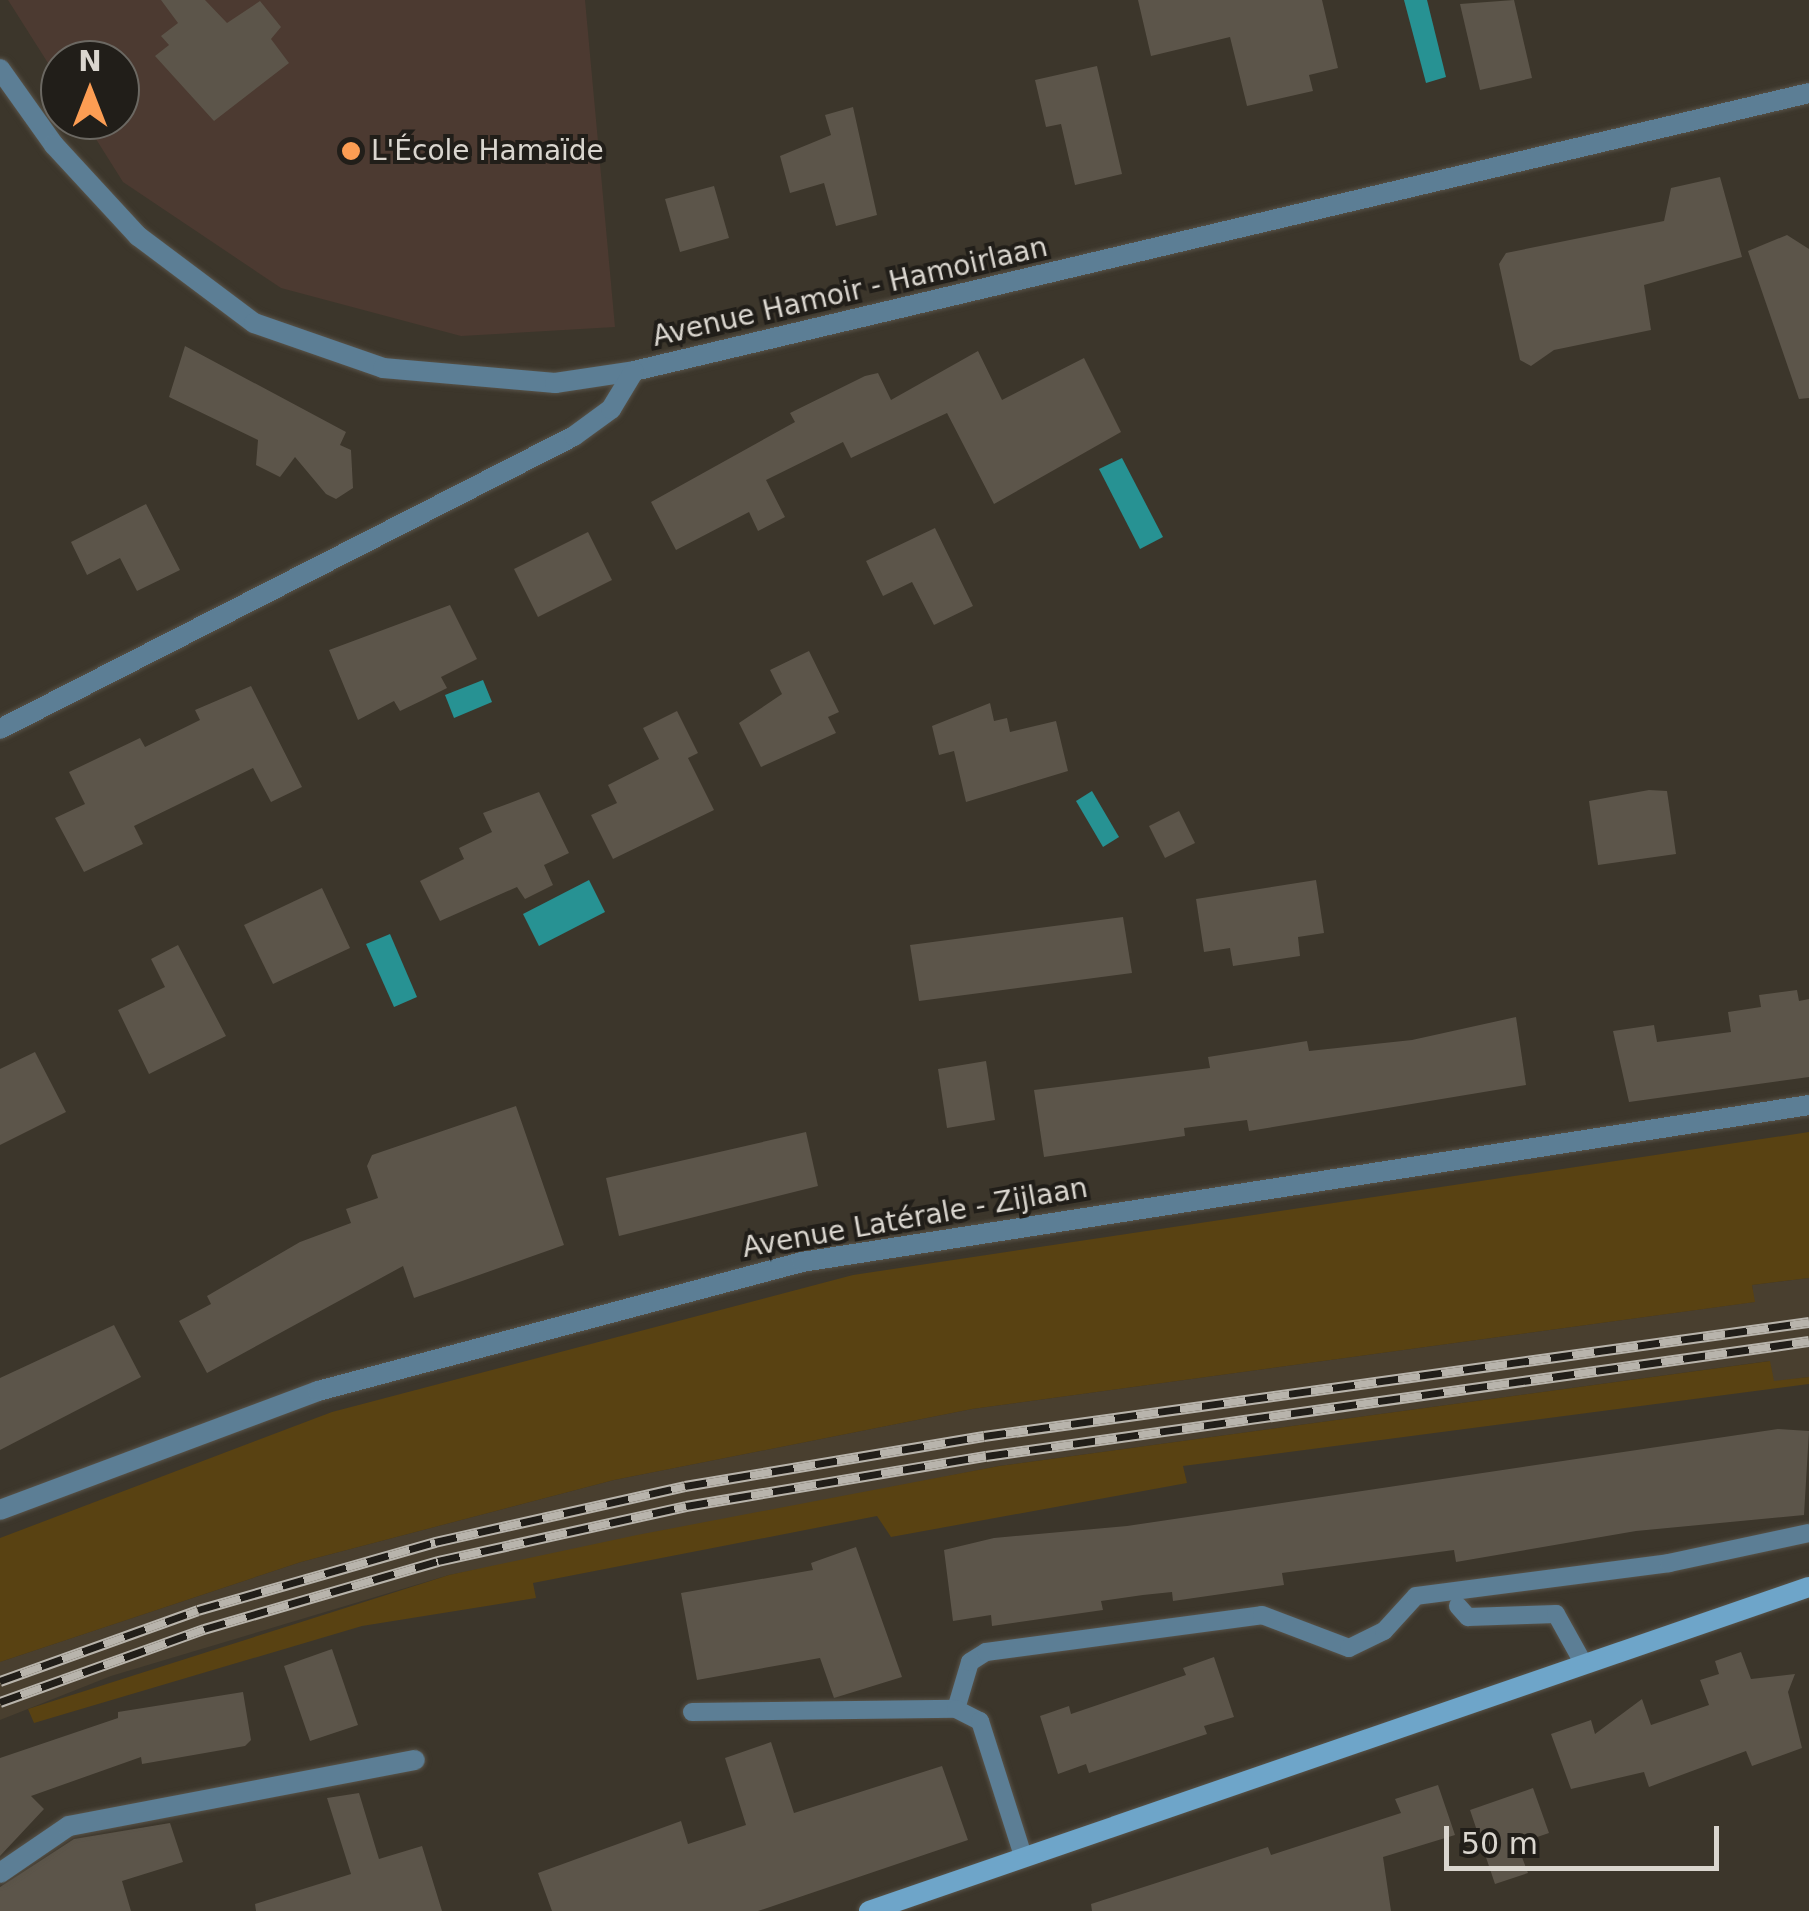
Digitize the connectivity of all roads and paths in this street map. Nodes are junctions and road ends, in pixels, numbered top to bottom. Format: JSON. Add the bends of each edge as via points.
{"nodes":[{"id":1,"x":0,"y":70,"type":"edge"},
{"id":2,"x":1809,"y":93,"type":"edge"},
{"id":3,"x":634,"y":371,"type":"junction"},
{"id":4,"x":0,"y":729,"type":"edge"},
{"id":5,"x":1809,"y":1105,"type":"edge"},
{"id":6,"x":0,"y":1510,"type":"edge"},
{"id":7,"x":1809,"y":1533,"type":"edge"},
{"id":8,"x":1809,"y":1587,"type":"edge"},
{"id":9,"x":1458,"y":1606,"type":"dead end"},
{"id":10,"x":1582,"y":1661,"type":"junction"},
{"id":11,"x":956,"y":1709,"type":"junction"},
{"id":12,"x":692,"y":1712,"type":"dead end"},
{"id":13,"x":416,"y":1760,"type":"dead end"},
{"id":14,"x":1022,"y":1854,"type":"junction"},
{"id":15,"x":0,"y":1873,"type":"edge"},
{"id":16,"x":869,"y":1911,"type":"edge"}],
"edges":[{"from":1,"to":3,"type":"street","name":"Avenue Hamoir - Hamoirlaan","via":[[54,145],[138,236],[254,323],[383,368],[460,379],[555,383]]},
{"from":2,"to":3,"type":"street","name":"Avenue Hamoir - Hamoirlaan"},
{"from":3,"to":4,"type":"street","via":[[611,409],[574,436]]},
{"from":5,"to":6,"type":"street","name":"Avenue Latérale - Zijlaan","via":[[802,1262],[318,1392]]},
{"from":7,"to":11,"type":"lane","via":[[1669,1562],[1416,1596],[1384,1631],[1349,1648],[1262,1615],[986,1652],[970,1662]]},
{"from":8,"to":10,"type":"main road"},
{"from":9,"to":10,"type":"lane","via":[[1468,1617],[1556,1614]]},
{"from":10,"to":14,"type":"main road"},
{"from":11,"to":12,"type":"lane"},
{"from":11,"to":14,"type":"lane","via":[[980,1722]]},
{"from":13,"to":15,"type":"street","via":[[70,1826]]},
{"from":14,"to":16,"type":"main road"}]}
